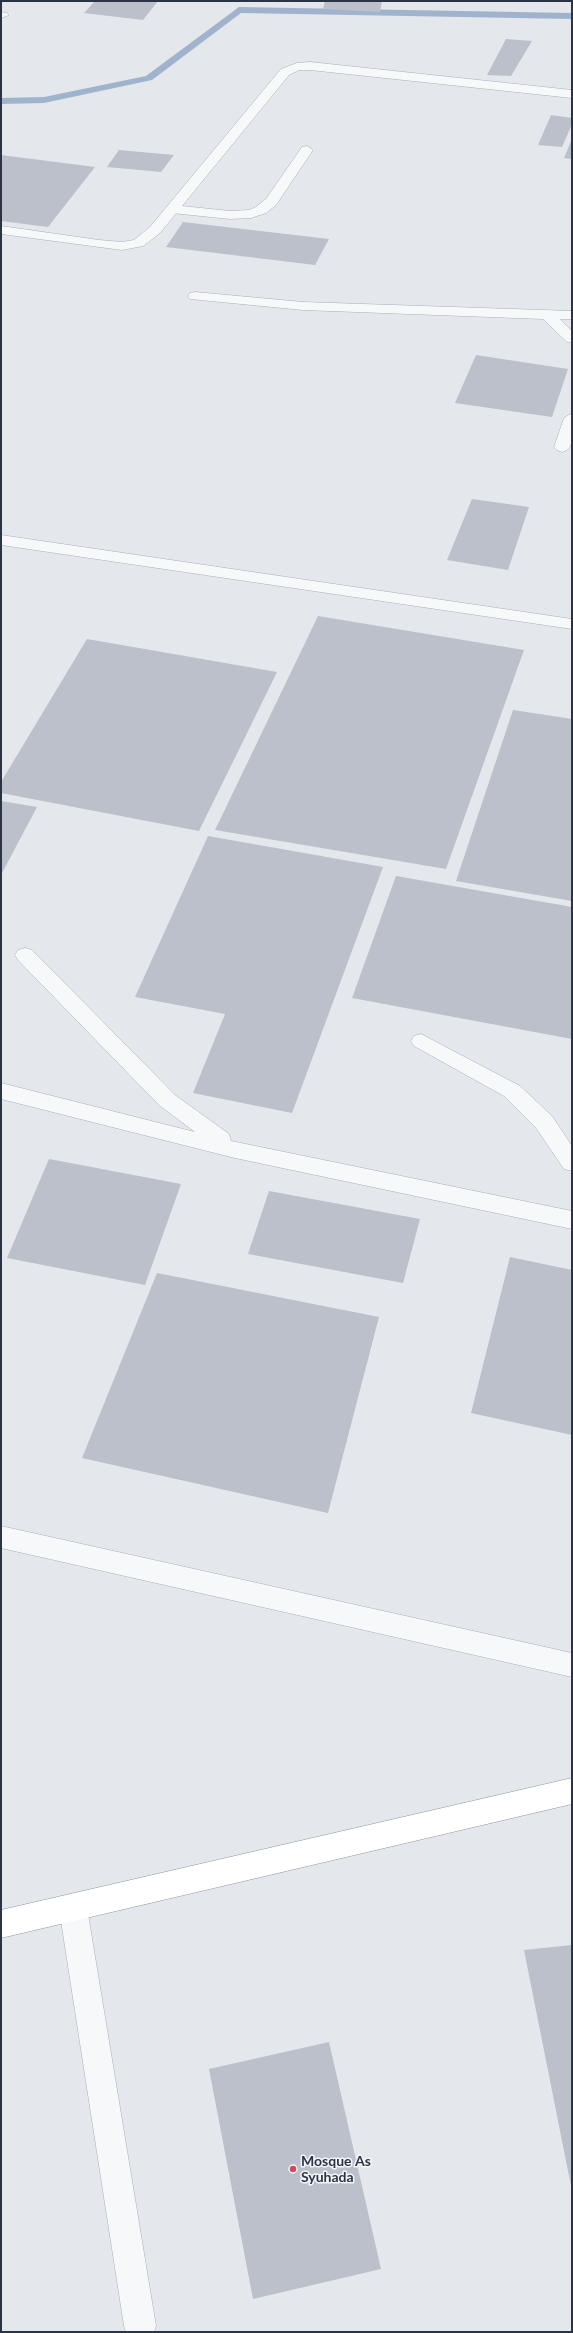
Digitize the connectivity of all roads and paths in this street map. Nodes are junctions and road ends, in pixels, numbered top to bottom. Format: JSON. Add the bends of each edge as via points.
{"nodes":[{"id":1,"x":572,"y":94,"type":"edge"},
{"id":2,"x":307,"y":150,"type":"dead end"},
{"id":3,"x":172,"y":209,"type":"junction"},
{"id":4,"x":1,"y":230,"type":"edge"},
{"id":5,"x":195,"y":296,"type":"dead end"},
{"id":6,"x":547,"y":314,"type":"junction"},
{"id":7,"x":572,"y":315,"type":"edge"},
{"id":8,"x":572,"y":339,"type":"edge"},
{"id":9,"x":572,"y":418,"type":"edge"},
{"id":10,"x":562,"y":447,"type":"dead end"},
{"id":11,"x":1,"y":540,"type":"edge"},
{"id":12,"x":572,"y":624,"type":"edge"},
{"id":13,"x":24,"y":955,"type":"dead end"},
{"id":14,"x":421,"y":1041,"type":"dead end"},
{"id":15,"x":1,"y":1091,"type":"edge"},
{"id":16,"x":236,"y":1150,"type":"junction"},
{"id":17,"x":572,"y":1163,"type":"edge"},
{"id":18,"x":572,"y":1220,"type":"edge"},
{"id":19,"x":1,"y":1537,"type":"edge"},
{"id":20,"x":572,"y":1665,"type":"edge"},
{"id":21,"x":572,"y":1791,"type":"edge"},
{"id":22,"x":73,"y":1908,"type":"junction"},
{"id":23,"x":1,"y":1924,"type":"edge"},
{"id":24,"x":140,"y":2326,"type":"dead end"}],
"edges":[{"from":1,"to":3,"type":"street","via":[[310,66],[297,67],[285,72]]},
{"from":2,"to":3,"type":"street","via":[[271,202],[251,214],[230,216]]},
{"from":3,"to":4,"type":"street","via":[[154,230],[138,243],[122,246]]},
{"from":5,"to":6,"type":"street","via":[[303,306]]},
{"from":6,"to":7,"type":"street"},
{"from":6,"to":8,"type":"street"},
{"from":9,"to":10,"type":"street"},
{"from":11,"to":12,"type":"street"},
{"from":13,"to":16,"type":"street","via":[[167,1100]]},
{"from":14,"to":17,"type":"street","via":[[512,1091],[544,1122]]},
{"from":15,"to":16,"type":"street"},
{"from":16,"to":18,"type":"street"},
{"from":19,"to":20,"type":"street"},
{"from":21,"to":22,"type":"highway"},
{"from":22,"to":23,"type":"highway"},
{"from":22,"to":24,"type":"street"}]}
